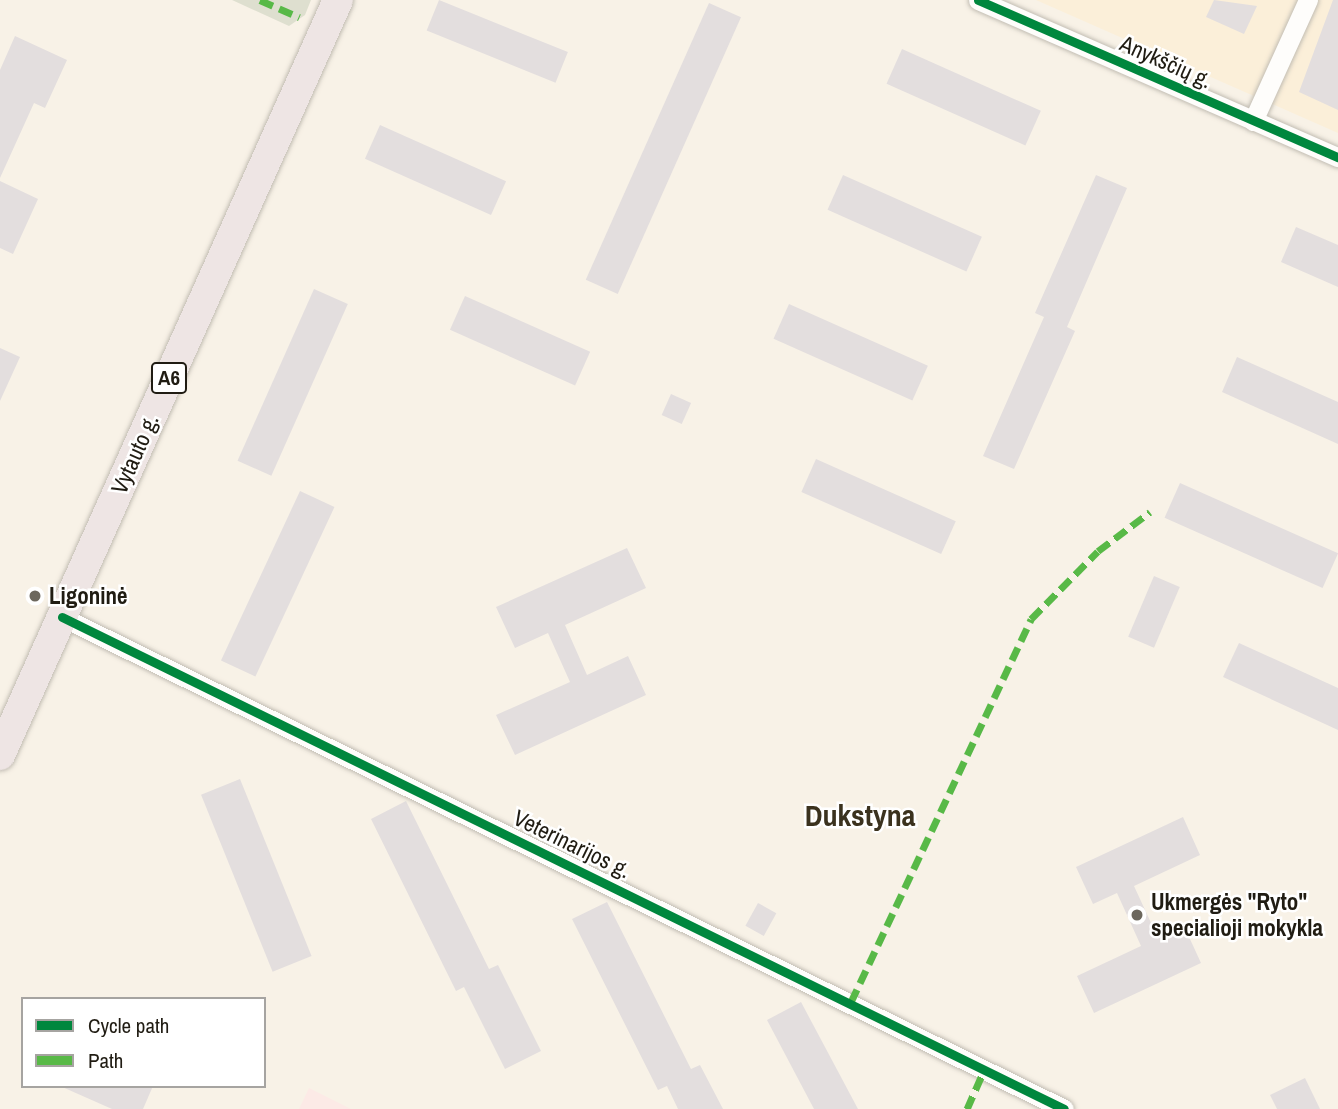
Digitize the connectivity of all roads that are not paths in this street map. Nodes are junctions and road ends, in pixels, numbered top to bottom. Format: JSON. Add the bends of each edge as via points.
{"nodes":[{"id":1,"x":338,"y":0,"type":"edge"},
{"id":2,"x":978,"y":0,"type":"edge"},
{"id":3,"x":1308,"y":0,"type":"edge"},
{"id":4,"x":1253,"y":121,"type":"junction"},
{"id":5,"x":1338,"y":157,"type":"edge"},
{"id":6,"x":62,"y":617,"type":"junction"},
{"id":7,"x":0,"y":755,"type":"edge"},
{"id":8,"x":1064,"y":1109,"type":"edge"}],
"edges":[{"from":1,"to":6,"type":"main road","name":"Vytauto g.","number":"A6"},
{"from":2,"to":4,"type":"street","name":"Anykščių g."},
{"from":3,"to":4,"type":"street"},
{"from":4,"to":5,"type":"street","name":"Anykščių g."},
{"from":6,"to":7,"type":"main road","name":"Vytauto g.","number":"A6"},
{"from":6,"to":8,"type":"street","name":"Veterinarijos g."}]}
